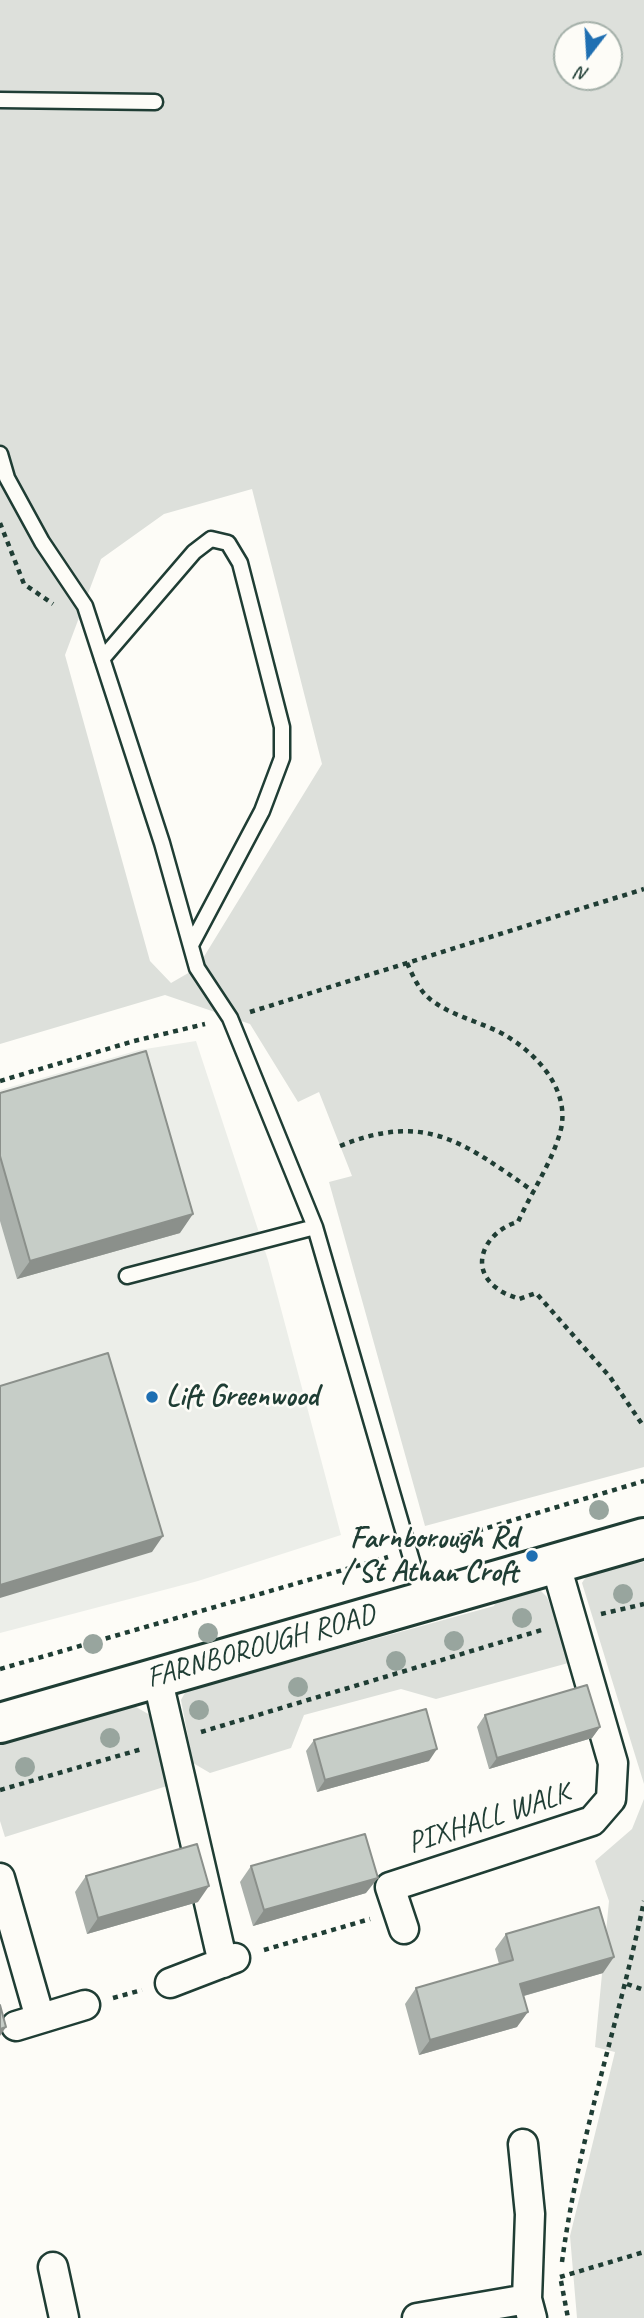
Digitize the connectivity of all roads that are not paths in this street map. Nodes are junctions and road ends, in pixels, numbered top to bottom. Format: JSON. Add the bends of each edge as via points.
{"nodes":[{"id":1,"x":0,"y":100,"type":"edge"},
{"id":2,"x":155,"y":102,"type":"dead end"},
{"id":3,"x":0,"y":454,"type":"edge"},
{"id":4,"x":102,"y":659,"type":"junction"},
{"id":5,"x":191,"y":945,"type":"junction"},
{"id":6,"x":315,"y":1227,"type":"junction"},
{"id":7,"x":127,"y":1276,"type":"dead end"},
{"id":8,"x":644,"y":1538,"type":"edge"},
{"id":9,"x":555,"y":1562,"type":"junction"},
{"id":10,"x":424,"y":1600,"type":"junction"},
{"id":11,"x":157,"y":1677,"type":"junction"},
{"id":12,"x":0,"y":1723,"type":"edge"},
{"id":13,"x":0,"y":1878,"type":"edge"},
{"id":14,"x":401,"y":1919,"type":"road end"},
{"id":15,"x":170,"y":1983,"type":"road end"},
{"id":16,"x":85,"y":2006,"type":"road end"},
{"id":17,"x":523,"y":2144,"type":"dead end"},
{"id":18,"x":53,"y":2267,"type":"dead end"},
{"id":19,"x":530,"y":2308,"type":"edge"},
{"id":20,"x":64,"y":2318,"type":"edge"},
{"id":21,"x":416,"y":2318,"type":"edge"}],
"edges":[{"from":1,"to":2,"type":"lane"},
{"from":3,"to":4,"type":"lane","via":[[7,478],[42,542],[85,607]]},
{"from":4,"to":5,"type":"lane"},
{"from":4,"to":5,"type":"lane","via":[[194,552],[211,539],[228,543],[240,563],[282,727],[282,758],[262,811]]},
{"from":5,"to":6,"type":"lane","via":[[197,968],[230,1018]]},
{"from":6,"to":7,"type":"lane"},
{"from":6,"to":10,"type":"lane"},
{"from":8,"to":9,"type":"street","name":"FARNBOROUGH ROAD"},
{"from":9,"to":10,"type":"street","name":"FARNBOROUGH ROAD"},
{"from":9,"to":14,"type":"street","name":"PIXHALL WALK","via":[[612,1763],[611,1799],[592,1821],[390,1887]]},
{"from":10,"to":11,"type":"street","name":"FARNBOROUGH ROAD"},
{"from":11,"to":12,"type":"street","name":"FARNBOROUGH ROAD"},
{"from":11,"to":15,"type":"street","via":[[229,1961]]},
{"from":13,"to":16,"type":"street","via":[[28,2022]]},
{"from":17,"to":19,"type":"street","via":[[530,2214]]},
{"from":18,"to":20,"type":"street"},
{"from":19,"to":21,"type":"street"}]}
